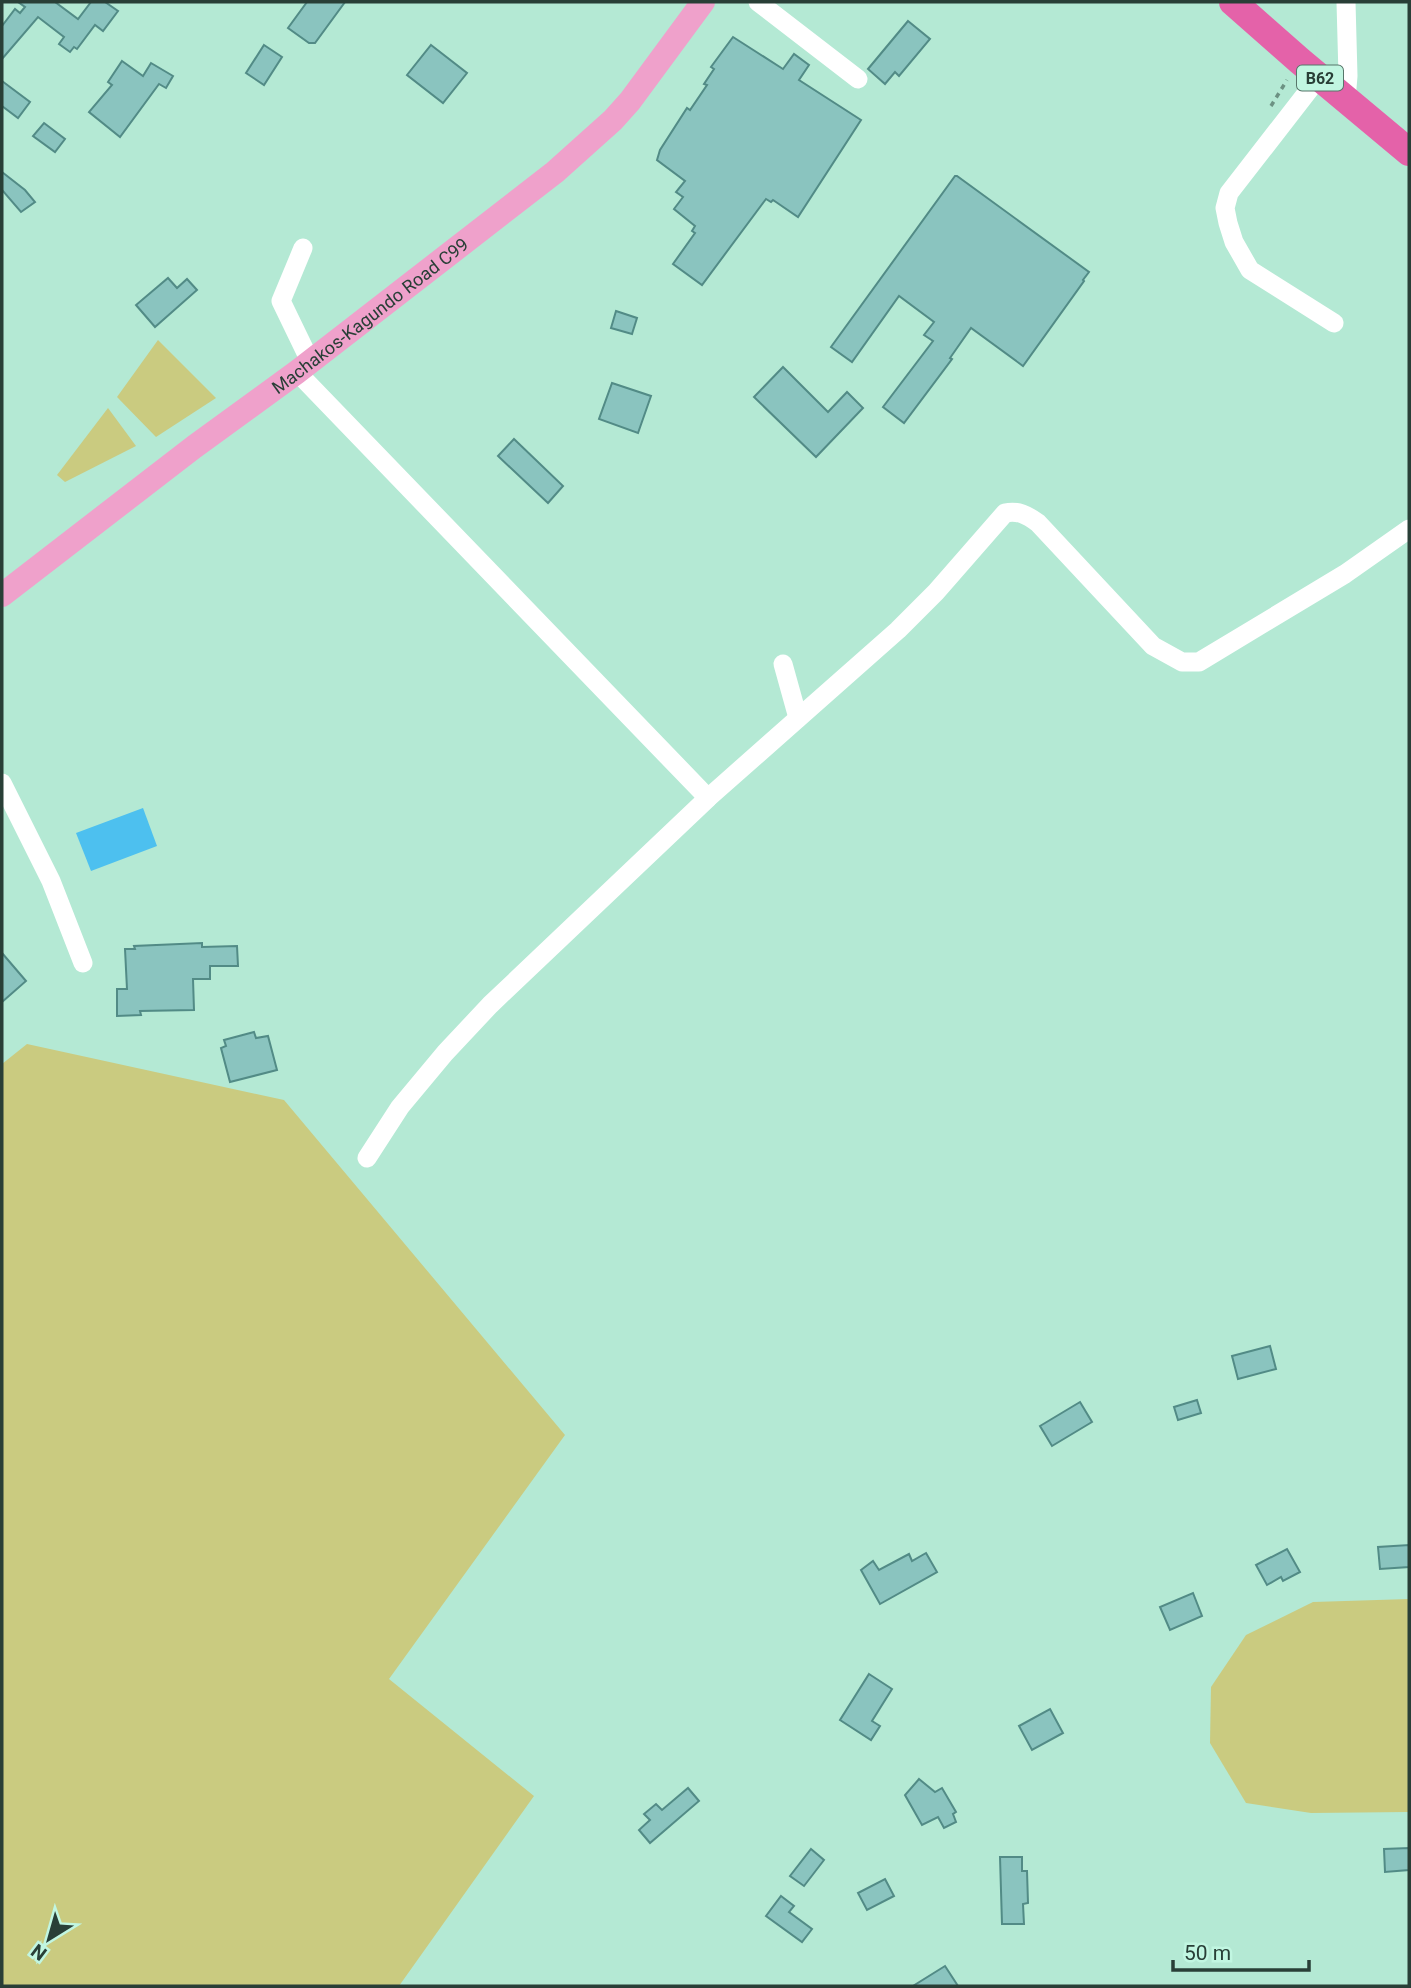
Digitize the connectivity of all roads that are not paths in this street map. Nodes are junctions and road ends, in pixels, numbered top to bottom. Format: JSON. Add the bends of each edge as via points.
{"nodes":[{"id":1,"x":704,"y":2,"type":"edge"},
{"id":2,"x":758,"y":2,"type":"edge"},
{"id":3,"x":1233,"y":2,"type":"edge"},
{"id":4,"x":1346,"y":2,"type":"edge"},
{"id":5,"x":1320,"y":77,"type":"junction"},
{"id":6,"x":858,"y":79,"type":"dead end"},
{"id":7,"x":1346,"y":100,"type":"junction"},
{"id":8,"x":1409,"y":152,"type":"edge"},
{"id":9,"x":303,"y":248,"type":"dead end"},
{"id":10,"x":1334,"y":323,"type":"dead end"},
{"id":11,"x":304,"y":366,"type":"junction"},
{"id":12,"x":1409,"y":529,"type":"edge"},
{"id":13,"x":2,"y":595,"type":"edge"},
{"id":14,"x":783,"y":664,"type":"dead end"},
{"id":15,"x":798,"y":718,"type":"junction"},
{"id":16,"x":2,"y":783,"type":"edge"},
{"id":17,"x":708,"y":798,"type":"junction"},
{"id":18,"x":83,"y":963,"type":"dead end"},
{"id":19,"x":367,"y":1158,"type":"dead end"}],
"edges":[{"from":1,"to":11,"type":"main road","name":"Machakos-Kagundo Road C99","via":[[630,101],[594,138]]},
{"from":2,"to":6,"type":"street"},
{"from":3,"to":5,"type":"highway","number":"B62"},
{"from":4,"to":7,"type":"street"},
{"from":5,"to":7,"type":"highway","number":"B62"},
{"from":5,"to":10,"type":"street","via":[[1229,193],[1225,208],[1234,242],[1250,270]]},
{"from":7,"to":8,"type":"highway","number":"B62"},
{"from":9,"to":11,"type":"street","via":[[281,301]]},
{"from":11,"to":13,"type":"main road","name":"Machakos-Kagundo Road C99"},
{"from":11,"to":17,"type":"street"},
{"from":12,"to":15,"type":"street","via":[[1345,575],[1199,662],[1182,662],[1153,646],[1038,523],[1022,513],[1005,513],[898,631]]},
{"from":14,"to":15,"type":"street"},
{"from":15,"to":17,"type":"street"},
{"from":16,"to":18,"type":"street","via":[[51,881]]},
{"from":17,"to":19,"type":"street","via":[[490,1005],[400,1107]]}]}
